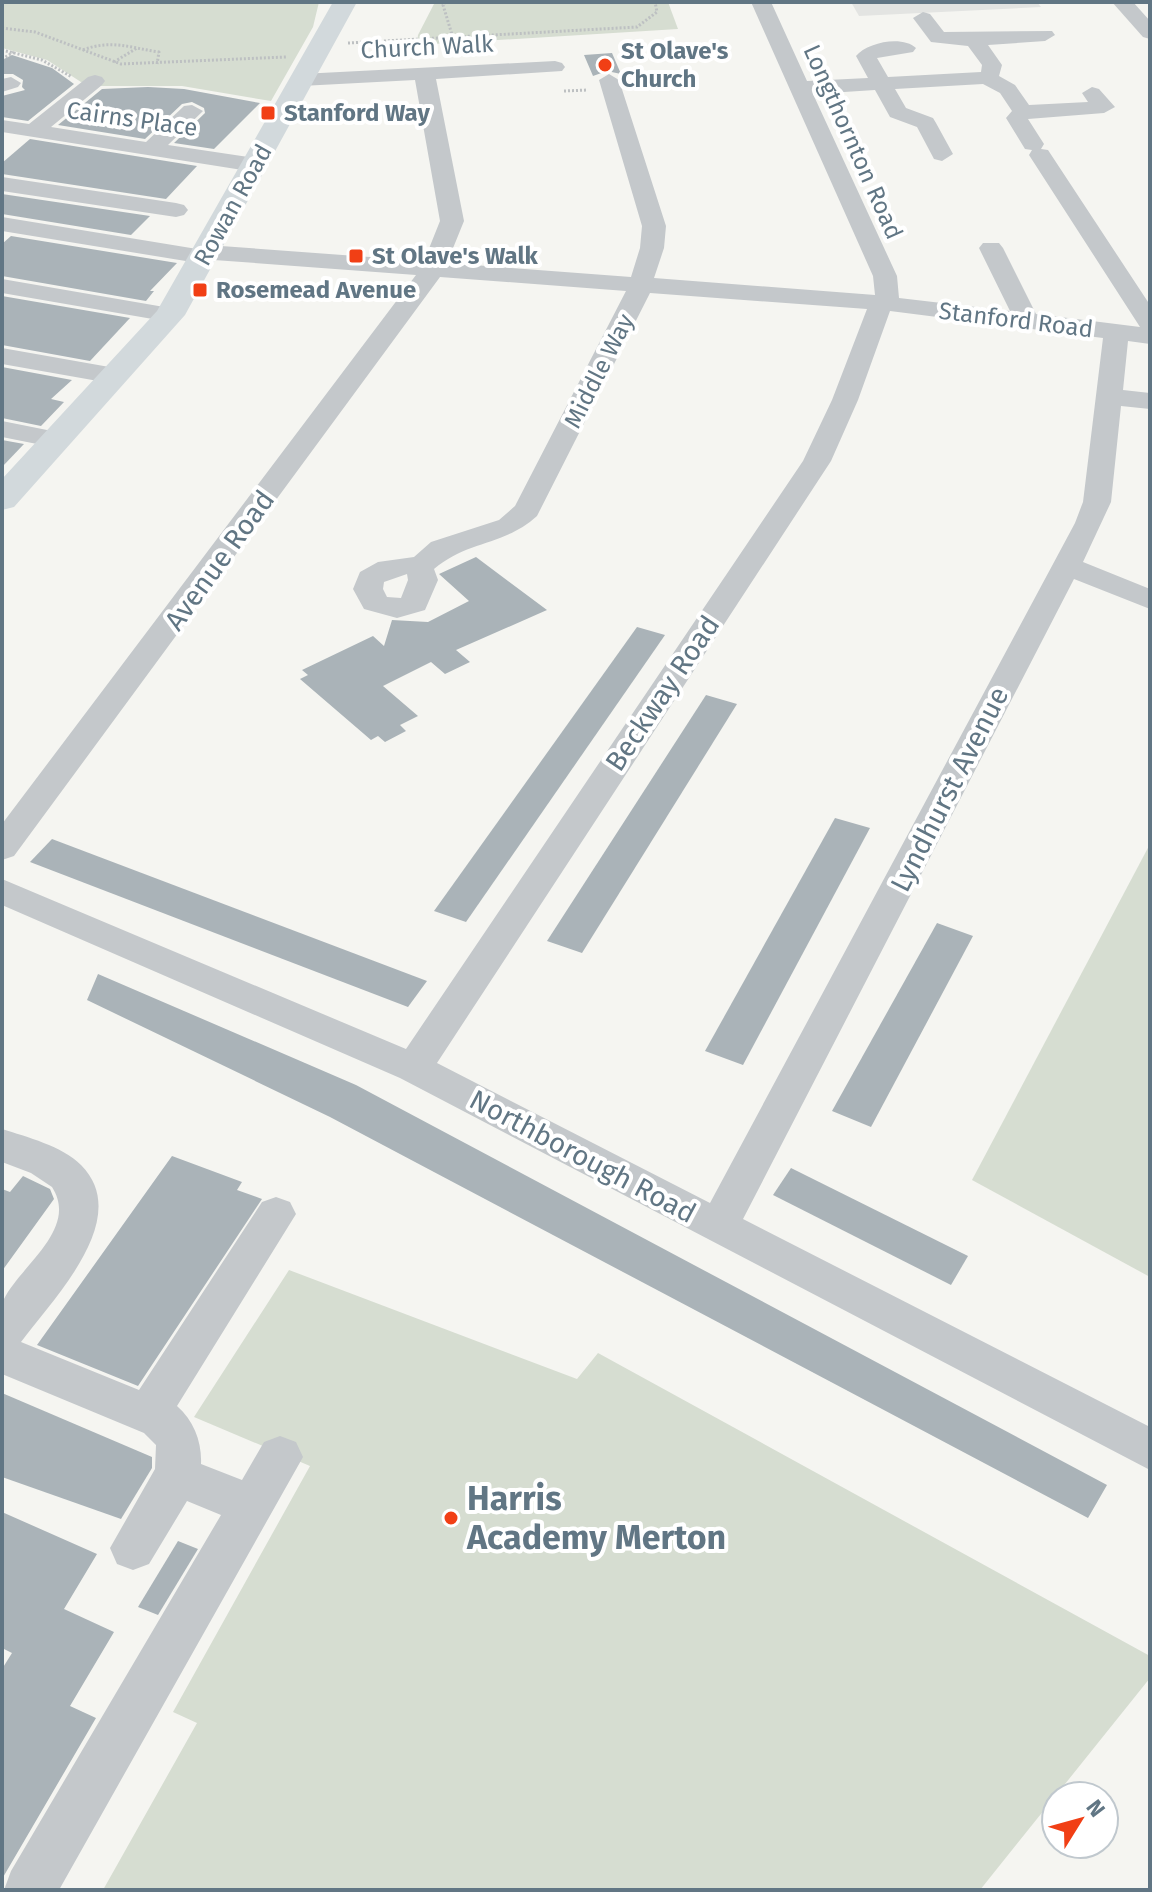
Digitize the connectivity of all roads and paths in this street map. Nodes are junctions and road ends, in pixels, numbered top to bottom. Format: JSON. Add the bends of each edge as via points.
{"nodes":[{"id":1,"x":345,"y":2,"type":"edge"},
{"id":2,"x":446,"y":2,"type":"edge"},
{"id":3,"x":655,"y":2,"type":"edge"},
{"id":4,"x":761,"y":2,"type":"edge"},
{"id":5,"x":1122,"y":2,"type":"edge"},
{"id":6,"x":923,"y":18,"type":"dead end"},
{"id":7,"x":2,"y":28,"type":"edge"},
{"id":8,"x":1150,"y":33,"type":"edge"},
{"id":9,"x":1045,"y":35,"type":"dead end"},
{"id":10,"x":453,"y":38,"type":"junction"},
{"id":11,"x":974,"y":40,"type":"junction"},
{"id":12,"x":137,"y":48,"type":"junction"},
{"id":13,"x":906,"y":48,"type":"dead end"},
{"id":14,"x":2,"y":50,"type":"edge"},
{"id":15,"x":82,"y":50,"type":"junction"},
{"id":16,"x":14,"y":52,"type":"junction"},
{"id":17,"x":2,"y":59,"type":"edge"},
{"id":18,"x":313,"y":60,"type":"junction"},
{"id":19,"x":114,"y":63,"type":"junction"},
{"id":20,"x":157,"y":64,"type":"junction"},
{"id":21,"x":555,"y":67,"type":"dead end"},
{"id":22,"x":424,"y":73,"type":"junction"},
{"id":23,"x":987,"y":78,"type":"junction"},
{"id":24,"x":609,"y":80,"type":"dead end"},
{"id":25,"x":95,"y":81,"type":"joint"},
{"id":26,"x":882,"y":83,"type":"junction"},
{"id":27,"x":801,"y":88,"type":"junction"},
{"id":28,"x":1092,"y":93,"type":"dead end"},
{"id":29,"x":192,"y":111,"type":"dead end"},
{"id":30,"x":1023,"y":112,"type":"junction"},
{"id":31,"x":2,"y":126,"type":"edge"},
{"id":32,"x":33,"y":131,"type":"junction"},
{"id":33,"x":152,"y":148,"type":"junction"},
{"id":34,"x":942,"y":154,"type":"dead end"},
{"id":35,"x":255,"y":165,"type":"junction"},
{"id":36,"x":2,"y":184,"type":"edge"},
{"id":37,"x":195,"y":193,"type":"dead end"},
{"id":38,"x":176,"y":210,"type":"junction"},
{"id":39,"x":2,"y":224,"type":"edge"},
{"id":40,"x":147,"y":240,"type":"dead end"},
{"id":41,"x":991,"y":248,"type":"dead end"},
{"id":42,"x":205,"y":254,"type":"junction"},
{"id":43,"x":433,"y":269,"type":"junction"},
{"id":44,"x":640,"y":285,"type":"junction"},
{"id":45,"x":2,"y":286,"type":"edge"},
{"id":46,"x":882,"y":303,"type":"junction"},
{"id":47,"x":170,"y":315,"type":"junction"},
{"id":48,"x":1027,"y":321,"type":"junction"},
{"id":49,"x":1150,"y":324,"type":"edge"},
{"id":50,"x":1116,"y":332,"type":"junction"},
{"id":51,"x":1150,"y":335,"type":"edge"},
{"id":52,"x":2,"y":356,"type":"edge"},
{"id":53,"x":115,"y":376,"type":"junction"},
{"id":54,"x":1107,"y":396,"type":"junction"},
{"id":55,"x":1150,"y":401,"type":"edge"},
{"id":56,"x":2,"y":429,"type":"edge"},
{"id":57,"x":57,"y":440,"type":"junction"},
{"id":58,"x":2,"y":500,"type":"edge"},
{"id":59,"x":1065,"y":565,"type":"junction"},
{"id":60,"x":419,"y":567,"type":"dead end"},
{"id":61,"x":1150,"y":600,"type":"edge"},
{"id":62,"x":2,"y":848,"type":"edge"},
{"id":63,"x":2,"y":891,"type":"edge"},
{"id":64,"x":413,"y":1068,"type":"junction"},
{"id":65,"x":2,"y":1145,"type":"edge"},
{"id":66,"x":276,"y":1214,"type":"dead end"},
{"id":67,"x":718,"y":1227,"type":"junction"},
{"id":68,"x":9,"y":1312,"type":"edge"},
{"id":69,"x":2,"y":1354,"type":"edge"},
{"id":70,"x":148,"y":1414,"type":"junction"},
{"id":71,"x":1150,"y":1450,"type":"edge"},
{"id":72,"x":280,"y":1457,"type":"dead end"},
{"id":73,"x":177,"y":1475,"type":"junction"},
{"id":74,"x":252,"y":1506,"type":"junction"},
{"id":75,"x":133,"y":1548,"type":"dead end"},
{"id":76,"x":30,"y":1890,"type":"edge"}],
"edges":[{"from":1,"to":18,"type":"main road","name":"Rowan Road"},
{"from":2,"to":10,"type":"path"},
{"from":3,"to":10,"type":"path","via":[[657,12],[637,27]]},
{"from":4,"to":27,"type":"street","name":"Longthornton Road"},
{"from":5,"to":8,"type":"street"},
{"from":6,"to":11,"type":"street","via":[[938,38]]},
{"from":7,"to":15,"type":"path","via":[[35,32]]},
{"from":9,"to":11,"type":"street"},
{"from":10,"to":18,"type":"path"},
{"from":11,"to":23,"type":"street","via":[[992,65]]},
{"from":12,"to":15,"type":"path","via":[[105,40]]},
{"from":12,"to":19,"type":"path"},
{"from":12,"to":20,"type":"path","via":[[159,52]]},
{"from":13,"to":26,"type":"street","via":[[867,53]]},
{"from":14,"to":16,"type":"path"},
{"from":15,"to":19,"type":"path"},
{"from":16,"to":17,"type":"path"},
{"from":16,"to":25,"type":"path","via":[[51,63],[79,85]]},
{"from":18,"to":20,"type":"path","via":[[255,56]]},
{"from":18,"to":22,"type":"street","name":"Church Walk"},
{"from":18,"to":35,"type":"main road","name":"Rowan Road"},
{"from":19,"to":20,"type":"path"},
{"from":21,"to":22,"type":"street","name":"Church Walk"},
{"from":22,"to":43,"type":"street","name":"Avenue Road","via":[[452,221]]},
{"from":23,"to":26,"type":"street"},
{"from":23,"to":30,"type":"street","via":[[1008,89]]},
{"from":24,"to":44,"type":"street","name":"Middle Way","via":[[654,226]]},
{"from":25,"to":32,"type":"street"},
{"from":26,"to":27,"type":"street"},
{"from":26,"to":34,"type":"street","via":[[898,112],[925,123]]},
{"from":27,"to":46,"type":"street","name":"Longthornton Road","via":[[888,283]]},
{"from":28,"to":30,"type":"street","via":[[1104,107]]},
{"from":29,"to":33,"type":"street"},
{"from":30,"to":49,"type":"street","via":[[1017,118]]},
{"from":31,"to":32,"type":"street","name":"Cairns Place"},
{"from":32,"to":33,"type":"street","name":"Cairns Place"},
{"from":33,"to":35,"type":"street","name":"Cairns Place"},
{"from":35,"to":42,"type":"main road","name":"Rowan Road"},
{"from":36,"to":38,"type":"street"},
{"from":37,"to":38,"type":"street"},
{"from":38,"to":40,"type":"street"},
{"from":39,"to":42,"type":"street"},
{"from":41,"to":48,"type":"street"},
{"from":42,"to":43,"type":"street"},
{"from":42,"to":47,"type":"main road","name":"Rowan Road"},
{"from":43,"to":44,"type":"street"},
{"from":43,"to":62,"type":"street","name":"Avenue Road"},
{"from":44,"to":46,"type":"street"},
{"from":44,"to":60,"type":"street","name":"Middle Way","via":[[522,516],[496,530],[451,542]]},
{"from":45,"to":47,"type":"street"},
{"from":46,"to":48,"type":"street","name":"Stanford Road"},
{"from":46,"to":64,"type":"street","name":"Beckway Road","via":[[817,461]]},
{"from":47,"to":53,"type":"main road","name":"Rowan Road"},
{"from":48,"to":50,"type":"street","name":"Stanford Road"},
{"from":50,"to":51,"type":"street","name":"Stanford Road"},
{"from":50,"to":54,"type":"street","name":"Lyndhurst Avenue"},
{"from":52,"to":53,"type":"street"},
{"from":53,"to":57,"type":"main road","name":"Rowan Road"},
{"from":54,"to":55,"type":"street"},
{"from":54,"to":59,"type":"street","name":"Lyndhurst Avenue","via":[[1097,502]]},
{"from":56,"to":57,"type":"street"},
{"from":57,"to":58,"type":"main road","name":"Rowan Road"},
{"from":59,"to":61,"type":"street"},
{"from":59,"to":67,"type":"street","name":"Lyndhurst Avenue"},
{"from":63,"to":64,"type":"street","name":"Northborough Road"},
{"from":64,"to":67,"type":"street","name":"Northborough Road"},
{"from":65,"to":68,"type":"street","via":[[66,1175],[80,1212],[73,1238]]},
{"from":66,"to":70,"type":"street"},
{"from":67,"to":71,"type":"street","name":"Northborough Road"},
{"from":69,"to":70,"type":"street"},
{"from":70,"to":73,"type":"street","via":[[170,1427],[177,1440]]},
{"from":72,"to":74,"type":"street"},
{"from":73,"to":74,"type":"street"},
{"from":73,"to":75,"type":"street"},
{"from":74,"to":76,"type":"street"}]}
